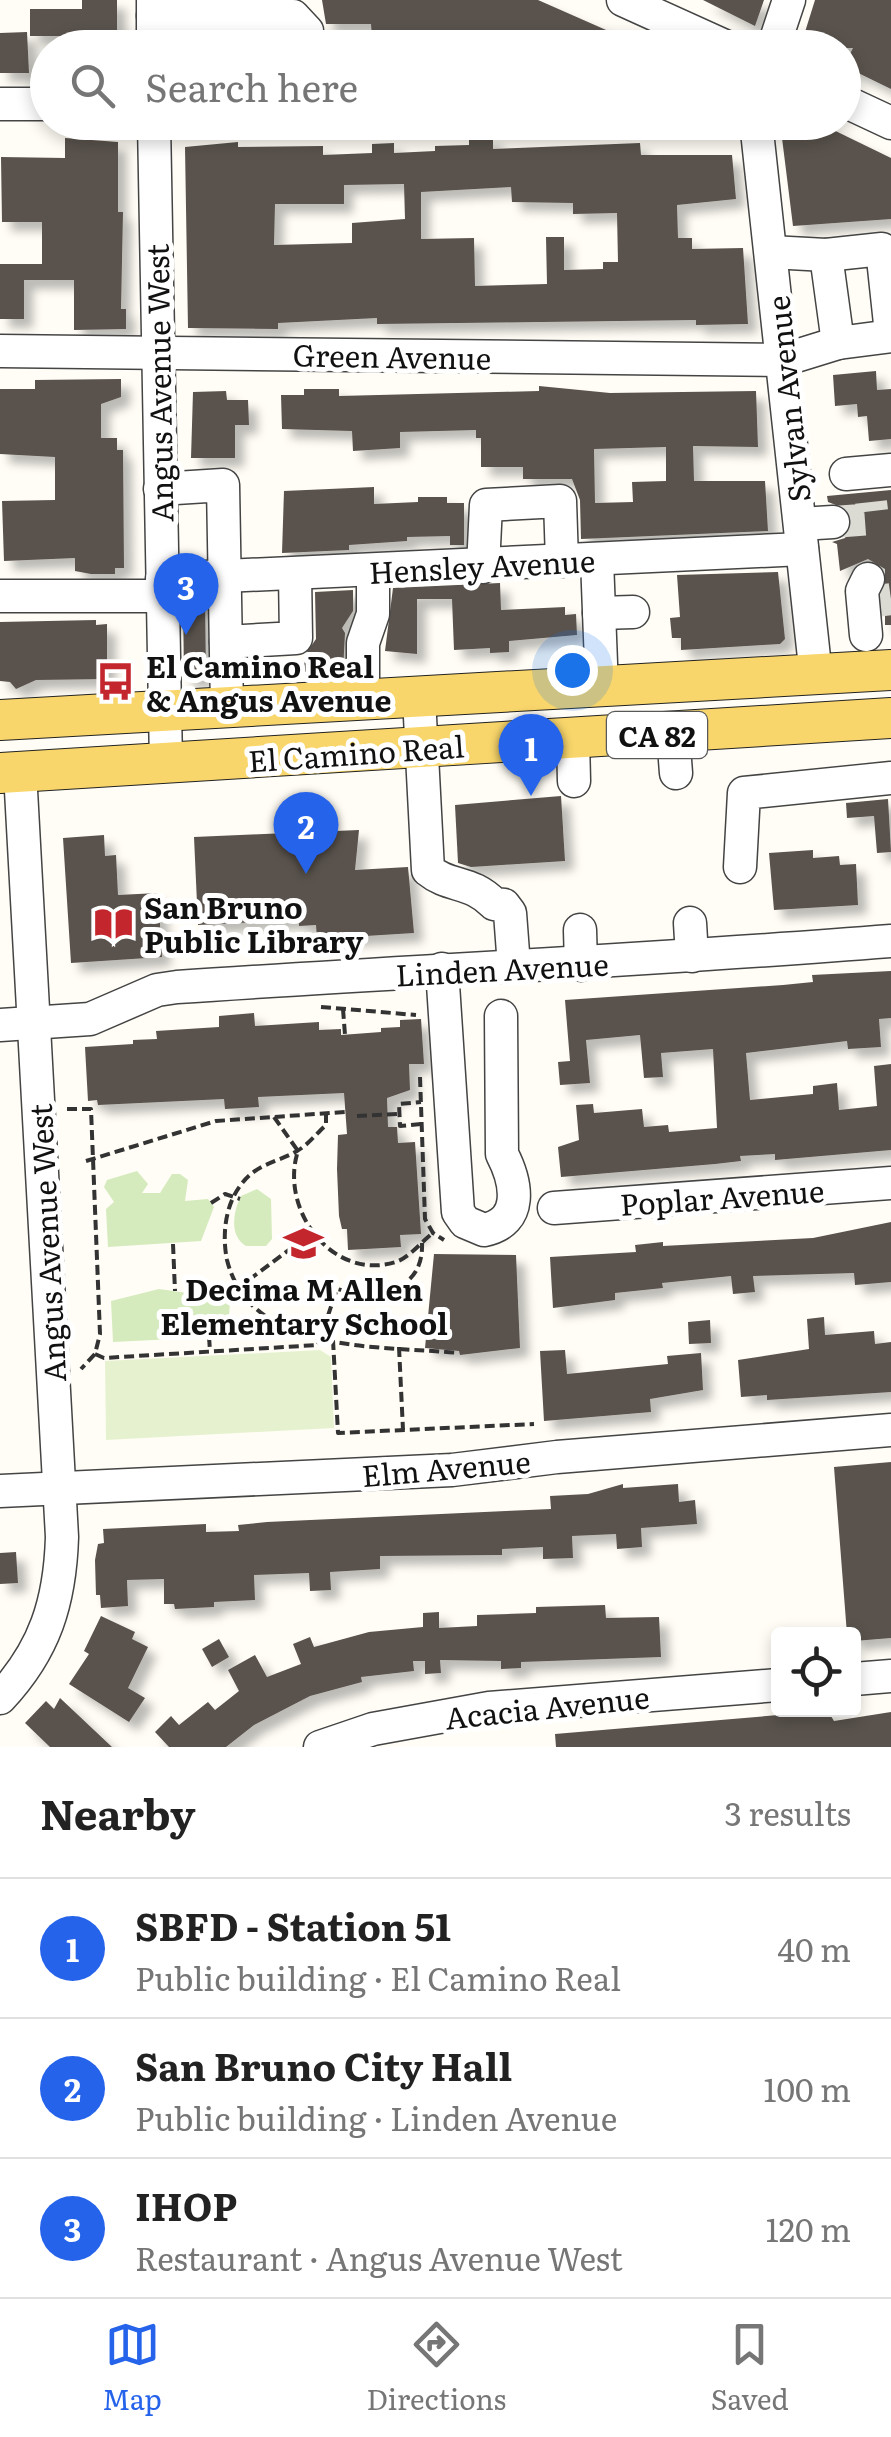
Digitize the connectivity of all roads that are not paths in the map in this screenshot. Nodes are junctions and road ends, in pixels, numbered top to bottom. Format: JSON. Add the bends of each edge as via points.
{"nodes":[{"id":1,"x":622,"y":0,"type":"edge"},
{"id":2,"x":789,"y":0,"type":"edge"},
{"id":3,"x":153,"y":21,"type":"edge"},
{"id":4,"x":306,"y":30,"type":"edge"},
{"id":5,"x":688,"y":30,"type":"edge"},
{"id":6,"x":779,"y":30,"type":"edge"},
{"id":7,"x":0,"y":104,"type":"edge"},
{"id":8,"x":30,"y":104,"type":"edge"},
{"id":9,"x":861,"y":109,"type":"edge"},
{"id":10,"x":891,"y":123,"type":"edge"},
{"id":11,"x":154,"y":140,"type":"edge"},
{"id":12,"x":758,"y":140,"type":"edge"},
{"id":13,"x":771,"y":252,"type":"junction"},
{"id":14,"x":826,"y":255,"type":"junction"},
{"id":15,"x":891,"y":335,"type":"edge"},
{"id":16,"x":838,"y":343,"type":"junction"},
{"id":17,"x":0,"y":351,"type":"edge"},
{"id":18,"x":157,"y":353,"type":"junction"},
{"id":19,"x":783,"y":360,"type":"junction"},
{"id":20,"x":160,"y":489,"type":"junction"},
{"id":21,"x":833,"y":522,"type":"tunnel mouth"},
{"id":22,"x":801,"y":537,"type":"junction"},
{"id":23,"x":598,"y":560,"type":"junction"},
{"id":24,"x":562,"y":561,"type":"junction"},
{"id":25,"x":484,"y":567,"type":"junction"},
{"id":26,"x":373,"y":570,"type":"junction"},
{"id":27,"x":295,"y":574,"type":"junction"},
{"id":28,"x":225,"y":578,"type":"junction"},
{"id":29,"x":162,"y":588,"type":"junction"},
{"id":30,"x":0,"y":596,"type":"edge"},
{"id":31,"x":633,"y":612,"type":"dead end"},
{"id":32,"x":599,"y":613,"type":"junction"},
{"id":33,"x":871,"y":628,"type":"tunnel mouth"},
{"id":34,"x":226,"y":642,"type":"junction"},
{"id":35,"x":816,"y":676,"type":"junction"},
{"id":36,"x":602,"y":689,"type":"junction"},
{"id":37,"x":419,"y":698,"type":"junction"},
{"id":38,"x":363,"y":702,"type":"junction"},
{"id":39,"x":227,"y":708,"type":"junction"},
{"id":40,"x":165,"y":712,"type":"junction"},
{"id":41,"x":891,"y":718,"type":"edge"},
{"id":42,"x":0,"y":720,"type":"edge"},
{"id":43,"x":573,"y":739,"type":"junction"},
{"id":44,"x":424,"y":747,"type":"junction"},
{"id":45,"x":166,"y":763,"type":"junction"},
{"id":46,"x":10,"y":772,"type":"edge"},
{"id":47,"x":891,"y":778,"type":"edge"},
{"id":48,"x":574,"y":781,"type":"dead end"},
{"id":49,"x":740,"y":867,"type":"dead end"},
{"id":50,"x":14,"y":913,"type":"edge"},
{"id":51,"x":690,"y":924,"type":"dead end"},
{"id":52,"x":580,"y":930,"type":"dead end"},
{"id":53,"x":891,"y":940,"type":"edge"},
{"id":54,"x":692,"y":956,"type":"junction"},
{"id":55,"x":514,"y":966,"type":"junction"},
{"id":56,"x":581,"y":966,"type":"junction"},
{"id":57,"x":442,"y":969,"type":"junction"},
{"id":58,"x":501,"y":1016,"type":"dead end"},
{"id":59,"x":34,"y":1023,"type":"junction"},
{"id":60,"x":0,"y":1025,"type":"edge"},
{"id":61,"x":502,"y":1154,"type":"junction"},
{"id":62,"x":454,"y":1156,"type":"junction"},
{"id":63,"x":891,"y":1183,"type":"edge"},
{"id":64,"x":554,"y":1208,"type":"dead end"},
{"id":65,"x":891,"y":1430,"type":"edge"},
{"id":66,"x":60,"y":1488,"type":"junction"},
{"id":67,"x":0,"y":1492,"type":"edge"},
{"id":68,"x":891,"y":1676,"type":"edge"},
{"id":69,"x":861,"y":1678,"type":"edge"},
{"id":70,"x":771,"y":1686,"type":"edge"},
{"id":71,"x":0,"y":1698,"type":"edge"},
{"id":72,"x":320,"y":1747,"type":"edge"}],
"edges":[{"from":1,"to":5,"type":"street"},
{"from":2,"to":6,"type":"street"},
{"from":3,"to":4,"type":"street","via":[[293,16]]},
{"from":7,"to":8,"type":"street"},
{"from":9,"to":10,"type":"street"},
{"from":11,"to":18,"type":"street","name":"Angus Avenue West"},
{"from":12,"to":13,"type":"street","name":"Sylvan Avenue"},
{"from":13,"to":14,"type":"street"},
{"from":13,"to":19,"type":"street","name":"Sylvan Avenue"},
{"from":14,"to":15,"type":"street","via":[[882,249]]},
{"from":14,"to":16,"type":"street"},
{"from":15,"to":16,"type":"street","name":"Green Avenue"},
{"from":16,"to":19,"type":"street","name":"Green Avenue"},
{"from":17,"to":18,"type":"street","name":"Green Avenue"},
{"from":18,"to":19,"type":"street","name":"Green Avenue"},
{"from":18,"to":20,"type":"street","name":"Angus Avenue West"},
{"from":19,"to":22,"type":"street","name":"Sylvan Avenue"},
{"from":20,"to":28,"type":"street","via":[[223,485]]},
{"from":20,"to":29,"type":"street","name":"Angus Avenue West"},
{"from":21,"to":22,"type":"street","name":"Hensley Avenue"},
{"from":22,"to":23,"type":"street","name":"Hensley Avenue"},
{"from":22,"to":35,"type":"street","name":"Sylvan Avenue"},
{"from":23,"to":24,"type":"street","name":"Hensley Avenue"},
{"from":23,"to":32,"type":"street"},
{"from":24,"to":25,"type":"street","name":"Hensley Avenue"},
{"from":24,"to":25,"type":"street","via":[[560,501],[486,505]]},
{"from":25,"to":26,"type":"street","name":"Hensley Avenue"},
{"from":26,"to":27,"type":"street","name":"Hensley Avenue"},
{"from":26,"to":38,"type":"street","via":[[374,614],[362,642]]},
{"from":27,"to":28,"type":"street","name":"Hensley Avenue"},
{"from":27,"to":34,"type":"street","via":[[296,638]]},
{"from":28,"to":29,"type":"street","name":"Hensley Avenue"},
{"from":28,"to":34,"type":"street"},
{"from":29,"to":30,"type":"street","name":"Hensley Avenue"},
{"from":29,"to":40,"type":"street","name":"Angus Avenue West"},
{"from":31,"to":32,"type":"street"},
{"from":32,"to":36,"type":"street"},
{"from":33,"to":35,"type":"main road","name":"El Camino Real","number":"CA 82"},
{"from":34,"to":39,"type":"street"},
{"from":35,"to":36,"type":"main road","name":"El Camino Real","number":"CA 82"},
{"from":36,"to":37,"type":"main road","name":"El Camino Real","number":"CA 82"},
{"from":37,"to":38,"type":"main road","name":"El Camino Real","number":"CA 82"},
{"from":37,"to":44,"type":"street"},
{"from":38,"to":39,"type":"main road","name":"El Camino Real","number":"CA 82"},
{"from":39,"to":40,"type":"main road","name":"El Camino Real","number":"CA 82"},
{"from":40,"to":42,"type":"main road","name":"El Camino Real","number":"CA 82"},
{"from":40,"to":45,"type":"street","name":"Angus Avenue West"},
{"from":41,"to":43,"type":"main road","name":"El Camino Real","number":"CA 82","via":[[674,754]]},
{"from":43,"to":44,"type":"main road","name":"El Camino Real","number":"CA 82"},
{"from":43,"to":48,"type":"street"},
{"from":44,"to":45,"type":"main road","name":"El Camino Real","number":"CA 82"},
{"from":44,"to":55,"type":"street","via":[[428,870],[504,905]]},
{"from":45,"to":46,"type":"main road","name":"El Camino Real","number":"CA 82"},
{"from":46,"to":50,"type":"street","name":"Angus Avenue West"},
{"from":47,"to":49,"type":"street","via":[[744,793]]},
{"from":50,"to":59,"type":"street","name":"Angus Avenue West"},
{"from":51,"to":54,"type":"street"},
{"from":52,"to":56,"type":"street"},
{"from":53,"to":54,"type":"street","name":"Linden Avenue"},
{"from":54,"to":56,"type":"street","name":"Linden Avenue"},
{"from":55,"to":56,"type":"street","name":"Linden Avenue"},
{"from":55,"to":57,"type":"street","name":"Linden Avenue"},
{"from":57,"to":59,"type":"street","name":"Linden Avenue","via":[[177,987],[90,1019]]},
{"from":57,"to":62,"type":"street"},
{"from":58,"to":61,"type":"street"},
{"from":59,"to":60,"type":"street","name":"Linden Avenue"},
{"from":59,"to":66,"type":"street","name":"Angus Avenue West"},
{"from":61,"to":62,"type":"street"},
{"from":61,"to":62,"type":"street","via":[[512,1174],[514,1206],[503,1224],[484,1230],[458,1212]]},
{"from":63,"to":64,"type":"street","name":"Poplar Avenue"},
{"from":65,"to":66,"type":"street","name":"Elm Avenue","via":[[452,1470]]},
{"from":66,"to":67,"type":"street","name":"Elm Avenue"},
{"from":66,"to":71,"type":"street","name":"Angus Avenue West","via":[[55,1610],[24,1672]]},
{"from":68,"to":69,"type":"street"},
{"from":70,"to":72,"type":"street","name":"Acacia Avenue","via":[[462,1712]]}]}
